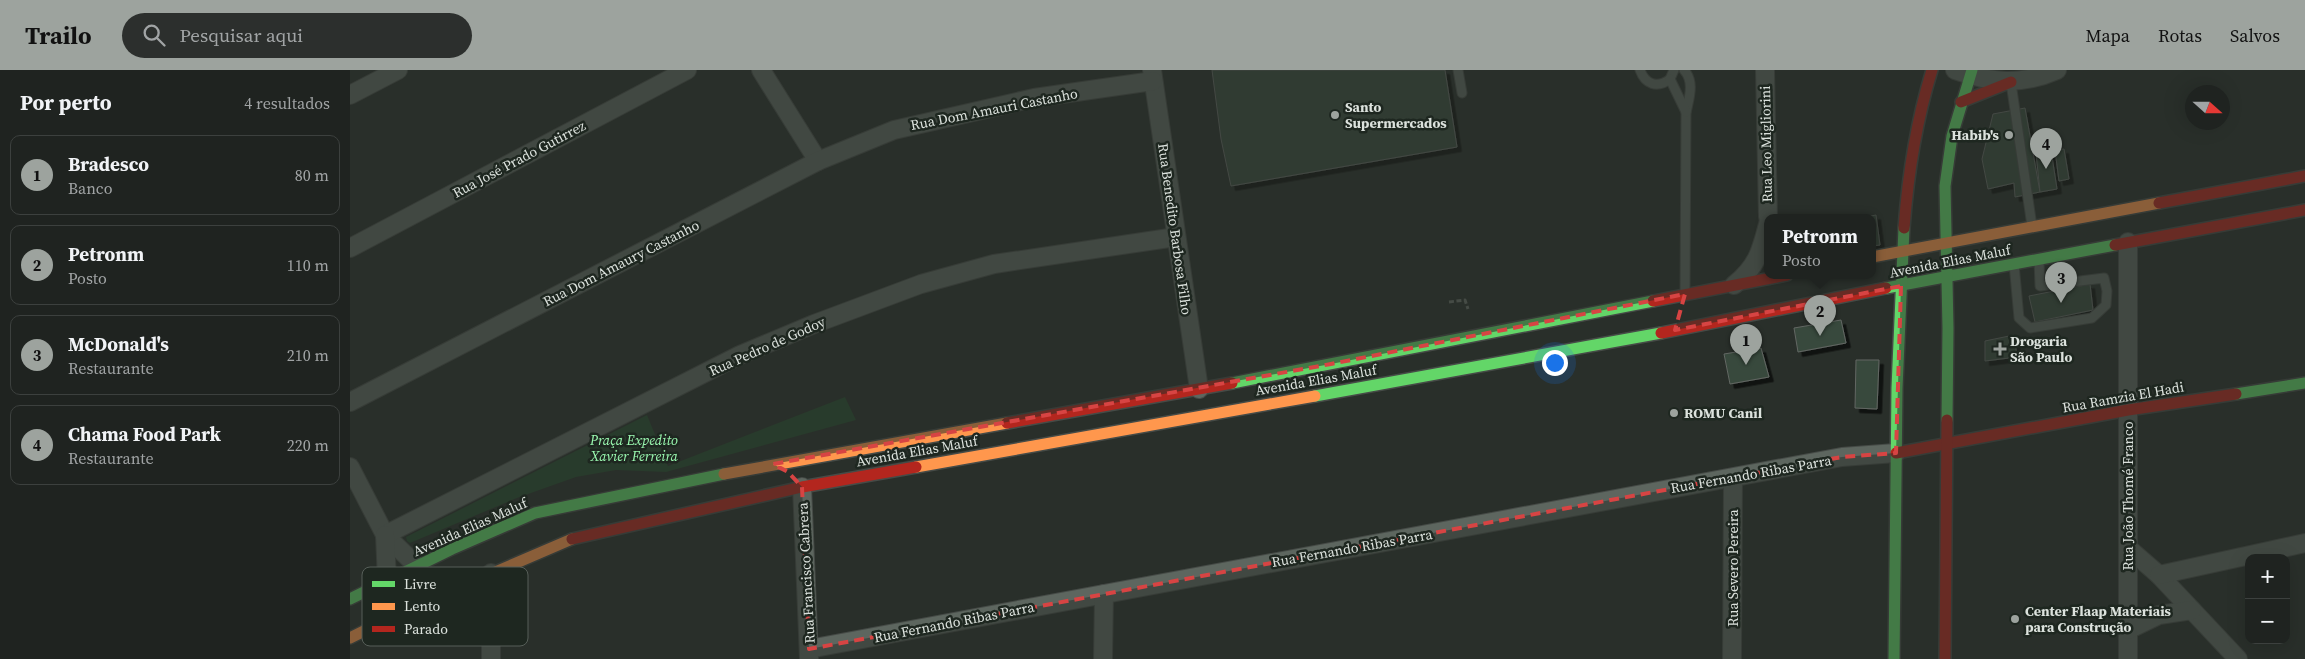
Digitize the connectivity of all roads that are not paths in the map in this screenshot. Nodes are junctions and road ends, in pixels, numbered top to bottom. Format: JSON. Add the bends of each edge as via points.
{"nodes":[{"id":1,"x":398,"y":70,"type":"edge"},
{"id":2,"x":687,"y":70,"type":"edge"},
{"id":3,"x":761,"y":70,"type":"edge"},
{"id":4,"x":1458,"y":70,"type":"edge"},
{"id":5,"x":1640,"y":70,"type":"edge"},
{"id":6,"x":1674,"y":70,"type":"edge"},
{"id":7,"x":1684,"y":70,"type":"edge"},
{"id":8,"x":1765,"y":70,"type":"edge"},
{"id":9,"x":1921,"y":70,"type":"edge"},
{"id":10,"x":2057,"y":70,"type":"edge"},
{"id":11,"x":1966,"y":72,"type":"edge"},
{"id":12,"x":1152,"y":75,"type":"edge"},
{"id":13,"x":1930,"y":75,"type":"edge"},
{"id":14,"x":1670,"y":79,"type":"junction"},
{"id":15,"x":2011,"y":82,"type":"junction"},
{"id":16,"x":1462,"y":93,"type":"dead end"},
{"id":17,"x":350,"y":95,"type":"edge"},
{"id":18,"x":1961,"y":102,"type":"junction"},
{"id":19,"x":1686,"y":113,"type":"junction"},
{"id":20,"x":894,"y":130,"type":"joint"},
{"id":21,"x":818,"y":161,"type":"junction"},
{"id":22,"x":2305,"y":176,"type":"edge"},
{"id":23,"x":2305,"y":210,"type":"edge"},
{"id":24,"x":1768,"y":214,"type":"edge"},
{"id":25,"x":2032,"y":227,"type":"junction"},
{"id":26,"x":1176,"y":237,"type":"junction"},
{"id":27,"x":1764,"y":239,"type":"edge"},
{"id":28,"x":1946,"y":242,"type":"junction"},
{"id":29,"x":2128,"y":242,"type":"junction"},
{"id":30,"x":350,"y":248,"type":"edge"},
{"id":31,"x":1902,"y":251,"type":"junction"},
{"id":32,"x":1876,"y":256,"type":"edge"},
{"id":33,"x":2038,"y":259,"type":"junction"},
{"id":34,"x":2014,"y":264,"type":"junction"},
{"id":35,"x":1946,"y":276,"type":"junction"},
{"id":36,"x":1764,"y":279,"type":"edge"},
{"id":37,"x":1734,"y":284,"type":"junction"},
{"id":38,"x":1901,"y":286,"type":"junction"},
{"id":39,"x":1685,"y":294,"type":"junction"},
{"id":40,"x":1684,"y":306,"type":"dead end"},
{"id":41,"x":1679,"y":318,"type":"dead end"},
{"id":42,"x":1606,"y":344,"type":"junction"},
{"id":43,"x":2305,"y":383,"type":"edge"},
{"id":44,"x":1199,"y":389,"type":"junction"},
{"id":45,"x":350,"y":402,"type":"edge"},
{"id":46,"x":2128,"y":410,"type":"junction"},
{"id":47,"x":1946,"y":444,"type":"junction"},
{"id":48,"x":1896,"y":453,"type":"junction"},
{"id":49,"x":773,"y":464,"type":"junction"},
{"id":50,"x":350,"y":467,"type":"edge"},
{"id":51,"x":1733,"y":478,"type":"junction"},
{"id":52,"x":802,"y":486,"type":"junction"},
{"id":53,"x":385,"y":535,"type":"junction"},
{"id":54,"x":2305,"y":543,"type":"edge"},
{"id":55,"x":2128,"y":548,"type":"junction"},
{"id":56,"x":417,"y":566,"type":"joint"},
{"id":57,"x":386,"y":567,"type":"edge"},
{"id":58,"x":505,"y":567,"type":"edge"},
{"id":59,"x":2159,"y":575,"type":"junction"},
{"id":60,"x":362,"y":593,"type":"edge"},
{"id":61,"x":1104,"y":594,"type":"junction"},
{"id":62,"x":350,"y":599,"type":"edge"},
{"id":63,"x":2192,"y":610,"type":"junction"},
{"id":64,"x":2128,"y":630,"type":"junction"},
{"id":65,"x":362,"y":632,"type":"edge"},
{"id":66,"x":350,"y":638,"type":"edge"},
{"id":67,"x":491,"y":646,"type":"edge"},
{"id":68,"x":809,"y":654,"type":"edge"},
{"id":69,"x":491,"y":659,"type":"edge"},
{"id":70,"x":1103,"y":659,"type":"edge"},
{"id":71,"x":1732,"y":659,"type":"edge"},
{"id":72,"x":1894,"y":659,"type":"edge"},
{"id":73,"x":1945,"y":659,"type":"edge"},
{"id":74,"x":2128,"y":659,"type":"edge"},
{"id":75,"x":2238,"y":659,"type":"edge"}],
"edges":[{"from":1,"to":17,"type":"street"},
{"from":2,"to":30,"type":"street","name":"Rua José Prado Gutirrez"},
{"from":3,"to":21,"type":"street"},
{"from":4,"to":16,"type":"lane"},
{"from":5,"to":14,"type":"lane","via":[[1650,84],[1664,84]]},
{"from":6,"to":14,"type":"lane"},
{"from":7,"to":19,"type":"lane","via":[[1690,78]]},
{"from":8,"to":24,"type":"street","name":"Rua Leo Migliorini"},
{"from":9,"to":13,"type":"main road"},
{"from":10,"to":15,"type":"street","via":[[2038,79]]},
{"from":11,"to":15,"type":"street"},
{"from":11,"to":18,"type":"main road"},
{"from":12,"to":20,"type":"street","name":"Rua Dom Amauri Castanho"},
{"from":12,"to":26,"type":"street","name":"Rua Benedito Barbosa Filho"},
{"from":13,"to":31,"type":"main road","via":[[1910,155]]},
{"from":14,"to":19,"type":"lane"},
{"from":15,"to":18,"type":"main road"},
{"from":15,"to":25,"type":"lane"},
{"from":18,"to":28,"type":"main road","via":[[1944,186]]},
{"from":19,"to":39,"type":"lane"},
{"from":20,"to":21,"type":"street","name":"Rua Dom Amaury Castanho"},
{"from":21,"to":45,"type":"street","name":"Rua Dom Amaury Castanho"},
{"from":22,"to":25,"type":"main road","name":"Avenida Elias Maluf"},
{"from":23,"to":29,"type":"main road","name":"Avenida Elias Maluf"},
{"from":25,"to":28,"type":"main road","name":"Avenida Elias Maluf"},
{"from":26,"to":44,"type":"street","name":"Rua Benedito Barbosa Filho"},
{"from":26,"to":53,"type":"street","name":"Rua Pedro de Godoy","via":[[994,264],[894,294],[740,355]]},
{"from":27,"to":37,"type":"street","via":[[1753,267]]},
{"from":28,"to":31,"type":"main road","name":"Avenida Elias Maluf"},
{"from":28,"to":35,"type":"main road"},
{"from":29,"to":33,"type":"main road","name":"Avenida Elias Maluf"},
{"from":29,"to":46,"type":"street","name":"Rua João Thomé Franco"},
{"from":31,"to":32,"type":"main road","name":"Avenida Elias Maluf"},
{"from":31,"to":38,"type":"main road"},
{"from":33,"to":34,"type":"main road","name":"Avenida Elias Maluf"},
{"from":33,"to":34,"type":"lane","via":[[2040,286],[2104,278],[2106,305],[2092,318],[2030,328],[2019,318]]},
{"from":34,"to":35,"type":"main road","name":"Avenida Elias Maluf"},
{"from":35,"to":38,"type":"main road","name":"Avenida Elias Maluf"},
{"from":35,"to":47,"type":"main road"},
{"from":36,"to":37,"type":"main road","name":"Avenida Elias Maluf"},
{"from":37,"to":39,"type":"main road","name":"Avenida Elias Maluf"},
{"from":38,"to":42,"type":"main road","name":"Avenida Elias Maluf"},
{"from":38,"to":48,"type":"main road"},
{"from":39,"to":40,"type":"main road"},
{"from":39,"to":44,"type":"main road","name":"Avenida Elias Maluf"},
{"from":41,"to":42,"type":"main road"},
{"from":42,"to":52,"type":"main road","name":"Avenida Elias Maluf"},
{"from":43,"to":46,"type":"main road","name":"Rua Ramzia El Hadi"},
{"from":44,"to":49,"type":"main road","name":"Avenida Elias Maluf"},
{"from":46,"to":47,"type":"main road","name":"Rua Ramzia El Hadi"},
{"from":46,"to":55,"type":"street","name":"Rua João Thomé Franco"},
{"from":47,"to":48,"type":"main road","name":"Rua Ramzia El Hadi"},
{"from":47,"to":73,"type":"main road"},
{"from":48,"to":51,"type":"street","name":"Rua Fernando Ribas Parra","via":[[1842,458]]},
{"from":48,"to":72,"type":"main road"},
{"from":49,"to":52,"type":"main road","via":[[788,472]]},
{"from":49,"to":56,"type":"main road","name":"Avenida Elias Maluf","via":[[536,513]]},
{"from":50,"to":53,"type":"street"},
{"from":51,"to":61,"type":"street","name":"Rua Fernando Ribas Parra"},
{"from":51,"to":71,"type":"street","name":"Rua Severo Pereira"},
{"from":52,"to":58,"type":"main road","name":"Avenida Elias Maluf","via":[[576,537]]},
{"from":52,"to":68,"type":"street","name":"Rua Francisco Cabrera"},
{"from":53,"to":56,"type":"street"},
{"from":53,"to":57,"type":"street"},
{"from":54,"to":59,"type":"street"},
{"from":55,"to":59,"type":"street"},
{"from":55,"to":64,"type":"street","name":"Rua João Thomé Franco"},
{"from":59,"to":63,"type":"street"},
{"from":60,"to":62,"type":"main road","name":"Avenida Elias Maluf"},
{"from":61,"to":68,"type":"street","name":"Rua Fernando Ribas Parra"},
{"from":61,"to":70,"type":"street"},
{"from":63,"to":64,"type":"street","via":[[2159,615]]},
{"from":63,"to":75,"type":"street"},
{"from":64,"to":74,"type":"street","name":"Rua João Thomé Franco"},
{"from":65,"to":66,"type":"main road","name":"Avenida Elias Maluf"},
{"from":67,"to":69,"type":"street"}]}
